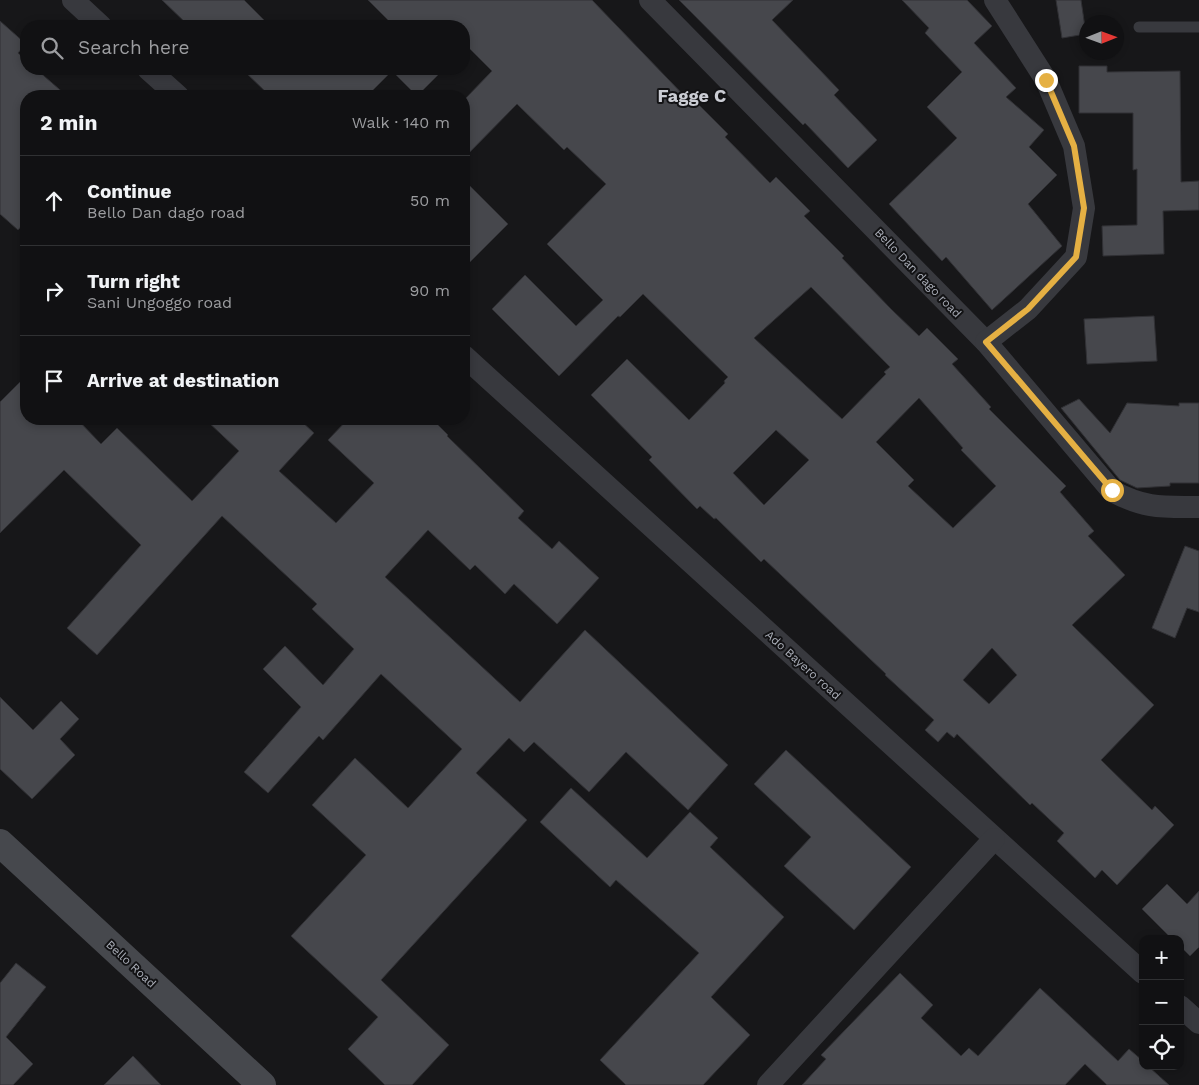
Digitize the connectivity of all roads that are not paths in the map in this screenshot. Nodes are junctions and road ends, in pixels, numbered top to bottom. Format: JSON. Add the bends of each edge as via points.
{"nodes":[{"id":1,"x":73,"y":0,"type":"edge"},
{"id":2,"x":650,"y":0,"type":"edge"},
{"id":3,"x":995,"y":0,"type":"edge"},
{"id":4,"x":95,"y":20,"type":"edge"},
{"id":5,"x":1199,"y":27,"type":"edge"},
{"id":6,"x":1139,"y":28,"type":"dead end"},
{"id":7,"x":155,"y":75,"type":"edge"},
{"id":8,"x":171,"y":90,"type":"edge"},
{"id":9,"x":986,"y":342,"type":"junction"},
{"id":10,"x":470,"y":361,"type":"edge"},
{"id":11,"x":1199,"y":507,"type":"edge"},
{"id":12,"x":994,"y":839,"type":"junction"},
{"id":13,"x":0,"y":843,"type":"edge"},
{"id":14,"x":1139,"y":969,"type":"edge"},
{"id":15,"x":1184,"y":1010,"type":"edge"},
{"id":16,"x":1199,"y":1023,"type":"edge"},
{"id":17,"x":262,"y":1085,"type":"edge"},
{"id":18,"x":768,"y":1085,"type":"edge"}],
"edges":[{"from":1,"to":4,"type":"street"},
{"from":2,"to":9,"type":"street","name":"Bello Dan dago road"},
{"from":3,"to":9,"type":"street","via":[[1046,80],[1074,146],[1084,208],[1076,257],[1028,309]]},
{"from":5,"to":6,"type":"lane"},
{"from":7,"to":8,"type":"street"},
{"from":9,"to":11,"type":"street","name":"Bello Dan dago road","via":[[1112,490],[1134,503]]},
{"from":10,"to":12,"type":"street","name":"Ado Bayero road"},
{"from":12,"to":14,"type":"street","name":"Ado Bayero road"},
{"from":12,"to":18,"type":"street"},
{"from":13,"to":17,"type":"street","name":"Bello Road"},
{"from":15,"to":16,"type":"street"}]}
